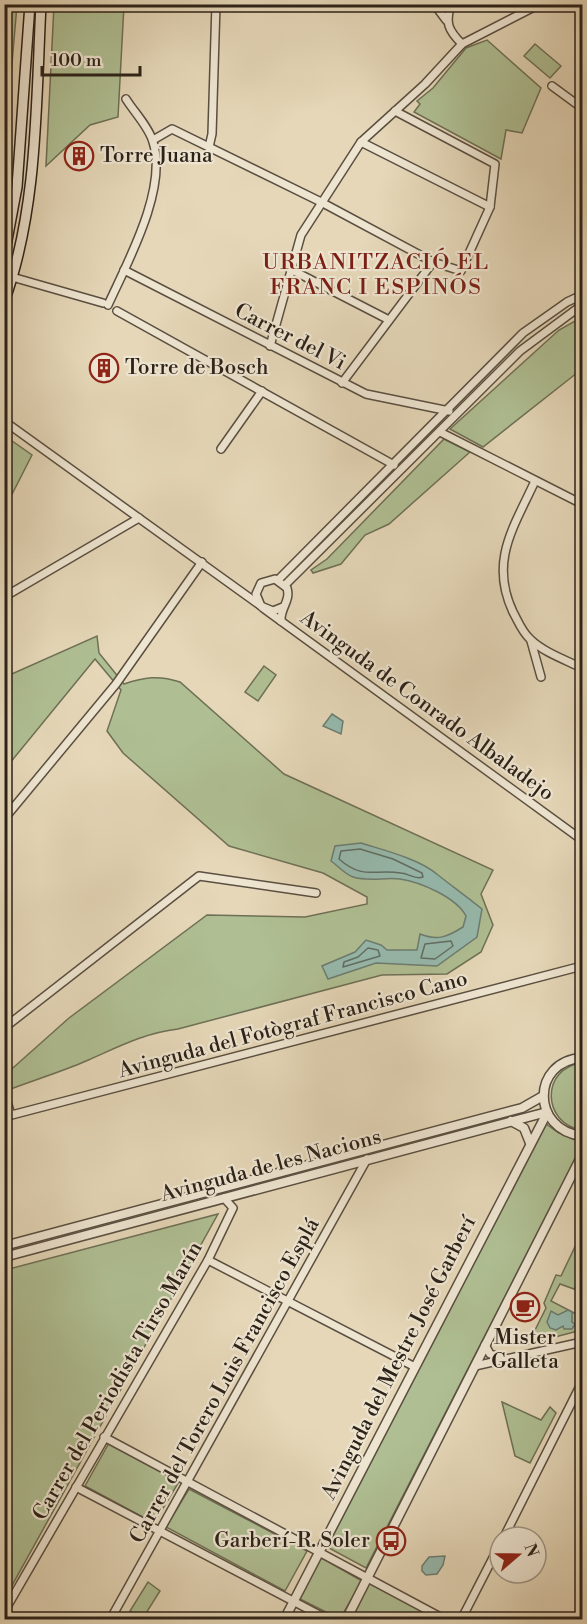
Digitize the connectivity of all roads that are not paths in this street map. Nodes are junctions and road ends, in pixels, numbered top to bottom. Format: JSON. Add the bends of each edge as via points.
{"nodes":[{"id":1,"x":30,"y":4,"type":"edge"},
{"id":2,"x":41,"y":4,"type":"edge"},
{"id":3,"x":216,"y":4,"type":"edge"},
{"id":4,"x":434,"y":4,"type":"edge"},
{"id":5,"x":451,"y":4,"type":"edge"},
{"id":6,"x":540,"y":4,"type":"edge"},
{"id":7,"x":446,"y":20,"type":"junction"},
{"id":8,"x":462,"y":44,"type":"junction"},
{"id":9,"x":552,"y":86,"type":"dead end"},
{"id":10,"x":126,"y":99,"type":"dead end"},
{"id":11,"x":582,"y":108,"type":"edge"},
{"id":12,"x":395,"y":111,"type":"junction"},
{"id":13,"x":153,"y":140,"type":"junction"},
{"id":14,"x":361,"y":142,"type":"junction"},
{"id":15,"x":209,"y":147,"type":"junction"},
{"id":16,"x":321,"y":202,"type":"junction"},
{"id":17,"x":490,"y":207,"type":"junction"},
{"id":18,"x":4,"y":256,"type":"edge"},
{"id":19,"x":432,"y":262,"type":"junction"},
{"id":20,"x":290,"y":269,"type":"junction"},
{"id":21,"x":124,"y":270,"type":"junction"},
{"id":22,"x":12,"y":277,"type":"junction"},
{"id":23,"x":582,"y":295,"type":"edge"},
{"id":24,"x":4,"y":302,"type":"edge"},
{"id":25,"x":582,"y":305,"type":"edge"},
{"id":26,"x":117,"y":311,"type":"dead end"},
{"id":27,"x":389,"y":320,"type":"junction"},
{"id":28,"x":270,"y":346,"type":"junction"},
{"id":29,"x":342,"y":382,"type":"junction"},
{"id":30,"x":262,"y":392,"type":"junction"},
{"id":31,"x":448,"y":411,"type":"junction"},
{"id":32,"x":4,"y":421,"type":"edge"},
{"id":33,"x":441,"y":432,"type":"junction"},
{"id":34,"x":221,"y":449,"type":"dead end"},
{"id":35,"x":394,"y":465,"type":"junction"},
{"id":36,"x":535,"y":481,"type":"junction"},
{"id":37,"x":582,"y":504,"type":"edge"},
{"id":38,"x":139,"y":518,"type":"junction"},
{"id":39,"x":202,"y":562,"type":"junction"},
{"id":40,"x":282,"y":582,"type":"junction"},
{"id":41,"x":257,"y":590,"type":"junction"},
{"id":42,"x":245,"y":594,"type":"junction"},
{"id":43,"x":4,"y":597,"type":"edge"},
{"id":44,"x":262,"y":607,"type":"junction"},
{"id":45,"x":284,"y":607,"type":"junction"},
{"id":46,"x":281,"y":621,"type":"junction"},
{"id":47,"x":531,"y":641,"type":"junction"},
{"id":48,"x":582,"y":668,"type":"edge"},
{"id":49,"x":541,"y":677,"type":"dead end"},
{"id":50,"x":4,"y":819,"type":"edge"},
{"id":51,"x":582,"y":840,"type":"edge"},
{"id":52,"x":316,"y":893,"type":"dead end"},
{"id":53,"x":580,"y":967,"type":"edge"},
{"id":54,"x":4,"y":1028,"type":"edge"},
{"id":55,"x":582,"y":1056,"type":"edge"},
{"id":56,"x":4,"y":1092,"type":"edge"},
{"id":57,"x":543,"y":1096,"type":"junction"},
{"id":58,"x":547,"y":1112,"type":"junction"},
{"id":59,"x":8,"y":1116,"type":"edge"},
{"id":60,"x":510,"y":1121,"type":"junction"},
{"id":61,"x":582,"y":1136,"type":"edge"},
{"id":62,"x":530,"y":1143,"type":"junction"},
{"id":63,"x":582,"y":1155,"type":"edge"},
{"id":64,"x":367,"y":1159,"type":"junction"},
{"id":65,"x":224,"y":1198,"type":"junction"},
{"id":66,"x":4,"y":1245,"type":"edge"},
{"id":67,"x":4,"y":1257,"type":"edge"},
{"id":68,"x":208,"y":1260,"type":"junction"},
{"id":69,"x":288,"y":1303,"type":"junction"},
{"id":70,"x":582,"y":1342,"type":"edge"},
{"id":71,"x":485,"y":1345,"type":"junction"},
{"id":72,"x":504,"y":1358,"type":"junction"},
{"id":73,"x":475,"y":1366,"type":"junction"},
{"id":74,"x":415,"y":1367,"type":"junction"},
{"id":75,"x":582,"y":1382,"type":"edge"},
{"id":76,"x":104,"y":1437,"type":"junction"},
{"id":77,"x":188,"y":1483,"type":"junction"},
{"id":78,"x":76,"y":1487,"type":"junction"},
{"id":79,"x":510,"y":1525,"type":"edge"},
{"id":80,"x":160,"y":1531,"type":"junction"},
{"id":81,"x":318,"y":1553,"type":"junction"},
{"id":82,"x":488,"y":1567,"type":"edge"},
{"id":83,"x":366,"y":1578,"type":"junction"},
{"id":84,"x":294,"y":1601,"type":"junction"},
{"id":85,"x":4,"y":1612,"type":"edge"},
{"id":86,"x":110,"y":1620,"type":"edge"},
{"id":87,"x":284,"y":1620,"type":"edge"},
{"id":88,"x":329,"y":1620,"type":"edge"},
{"id":89,"x":346,"y":1620,"type":"edge"},
{"id":90,"x":446,"y":1620,"type":"edge"},
{"id":91,"x":461,"y":1620,"type":"edge"}],
"edges":[{"from":1,"to":18,"type":"main road","via":[[17,187]]},
{"from":2,"to":22,"type":"main road","via":[[30,174]]},
{"from":3,"to":15,"type":"street"},
{"from":4,"to":7,"type":"street"},
{"from":5,"to":7,"type":"street"},
{"from":6,"to":8,"type":"street"},
{"from":7,"to":8,"type":"street"},
{"from":8,"to":12,"type":"street"},
{"from":9,"to":11,"type":"street"},
{"from":10,"to":13,"type":"street"},
{"from":12,"to":14,"type":"street"},
{"from":12,"to":17,"type":"street","via":[[495,164]]},
{"from":13,"to":15,"type":"street","via":[[172,129]]},
{"from":13,"to":21,"type":"street","via":[[158,163],[147,213]]},
{"from":14,"to":16,"type":"street"},
{"from":14,"to":17,"type":"street"},
{"from":15,"to":16,"type":"street"},
{"from":16,"to":19,"type":"street"},
{"from":16,"to":20,"type":"street","via":[[301,235]]},
{"from":17,"to":19,"type":"street","via":[[461,271]]},
{"from":19,"to":27,"type":"street"},
{"from":20,"to":27,"type":"street"},
{"from":20,"to":28,"type":"street"},
{"from":21,"to":22,"type":"street","via":[[105,304]]},
{"from":21,"to":28,"type":"street","name":"Carrer del Vi"},
{"from":22,"to":24,"type":"main road"},
{"from":23,"to":31,"type":"street","via":[[523,333]]},
{"from":25,"to":33,"type":"street","via":[[520,351]]},
{"from":26,"to":30,"type":"street"},
{"from":27,"to":29,"type":"street"},
{"from":28,"to":29,"type":"street","name":"Carrer del Vi"},
{"from":29,"to":31,"type":"street","name":"Carrer del Vi","via":[[366,394]]},
{"from":30,"to":34,"type":"street"},
{"from":30,"to":35,"type":"street"},
{"from":31,"to":35,"type":"street"},
{"from":32,"to":38,"type":"street","name":"Avinguda de Conrado Albaladejo"},
{"from":33,"to":36,"type":"street"},
{"from":33,"to":40,"type":"street"},
{"from":35,"to":40,"type":"street"},
{"from":36,"to":37,"type":"street"},
{"from":36,"to":47,"type":"street","via":[[504,550],[502,578],[508,602]]},
{"from":38,"to":39,"type":"street","name":"Avinguda de Conrado Albaladejo"},
{"from":38,"to":43,"type":"street"},
{"from":39,"to":42,"type":"street","name":"Avinguda de Conrado Albaladejo"},
{"from":39,"to":50,"type":"street","via":[[116,684]]},
{"from":40,"to":41,"type":"street","via":[[267,579]]},
{"from":40,"to":45,"type":"street","via":[[288,597]]},
{"from":41,"to":42,"type":"street"},
{"from":41,"to":44,"type":"street","via":[[256,598]]},
{"from":42,"to":44,"type":"street","name":"Avinguda de Conrado Albaladejo"},
{"from":44,"to":45,"type":"street","via":[[273,611]]},
{"from":44,"to":46,"type":"street","name":"Avinguda de Conrado Albaladejo"},
{"from":45,"to":46,"type":"street","name":"Avinguda de Conrado Albaladejo"},
{"from":46,"to":51,"type":"street","name":"Avinguda de Conrado Albaladejo"},
{"from":47,"to":48,"type":"street"},
{"from":47,"to":49,"type":"street"},
{"from":52,"to":54,"type":"street","via":[[200,876]]},
{"from":53,"to":59,"type":"street","name":"Avinguda del Fotògraf Francisco Cano"},
{"from":55,"to":57,"type":"street","via":[[558,1066],[546,1083]]},
{"from":56,"to":59,"type":"street","name":"Avinguda del Fotògraf Francisco Cano"},
{"from":57,"to":58,"type":"street"},
{"from":57,"to":66,"type":"street","name":"Avinguda de les Nacions","via":[[522,1108]]},
{"from":58,"to":60,"type":"street","name":"Avinguda de les Nacions"},
{"from":58,"to":61,"type":"street","via":[[558,1127]]},
{"from":58,"to":62,"type":"street","name":"Avinguda del Mestre José Garberí"},
{"from":60,"to":62,"type":"street","via":[[524,1128]]},
{"from":60,"to":64,"type":"street","name":"Avinguda de les Nacions"},
{"from":62,"to":74,"type":"street","name":"Avinguda del Mestre José Garberí"},
{"from":63,"to":71,"type":"street"},
{"from":64,"to":65,"type":"street","name":"Avinguda de les Nacions"},
{"from":64,"to":69,"type":"street","name":"Carrer del Torero Luis Francisco Esplá"},
{"from":65,"to":67,"type":"street","name":"Avinguda de les Nacions"},
{"from":65,"to":68,"type":"street","name":"Carrer del Periodista Tirso Marín","via":[[233,1208]]},
{"from":68,"to":69,"type":"street"},
{"from":68,"to":76,"type":"street","name":"Carrer del Periodista Tirso Marín"},
{"from":69,"to":74,"type":"street"},
{"from":69,"to":77,"type":"street","name":"Carrer del Torero Luis Francisco Esplá"},
{"from":70,"to":72,"type":"street"},
{"from":71,"to":72,"type":"street","via":[[490,1354]]},
{"from":71,"to":73,"type":"street"},
{"from":72,"to":73,"type":"street"},
{"from":73,"to":83,"type":"street"},
{"from":74,"to":81,"type":"street","name":"Avinguda del Mestre José Garberí"},
{"from":75,"to":79,"type":"street"},
{"from":76,"to":77,"type":"street"},
{"from":76,"to":78,"type":"street","name":"Carrer del Periodista Tirso Marín"},
{"from":77,"to":80,"type":"street","name":"Carrer del Torero Luis Francisco Esplá"},
{"from":77,"to":81,"type":"street"},
{"from":78,"to":80,"type":"street"},
{"from":78,"to":85,"type":"street","name":"Carrer del Periodista Tirso Marín"},
{"from":80,"to":84,"type":"street"},
{"from":80,"to":86,"type":"street","name":"Carrer del Torero Luis Francisco Esplá"},
{"from":81,"to":83,"type":"street"},
{"from":81,"to":84,"type":"street","name":"Avinguda del Mestre José Garberí"},
{"from":82,"to":91,"type":"street"},
{"from":83,"to":89,"type":"street"},
{"from":83,"to":90,"type":"street"},
{"from":84,"to":87,"type":"street","name":"Avinguda del Mestre José Garberí"},
{"from":84,"to":88,"type":"street"}]}
